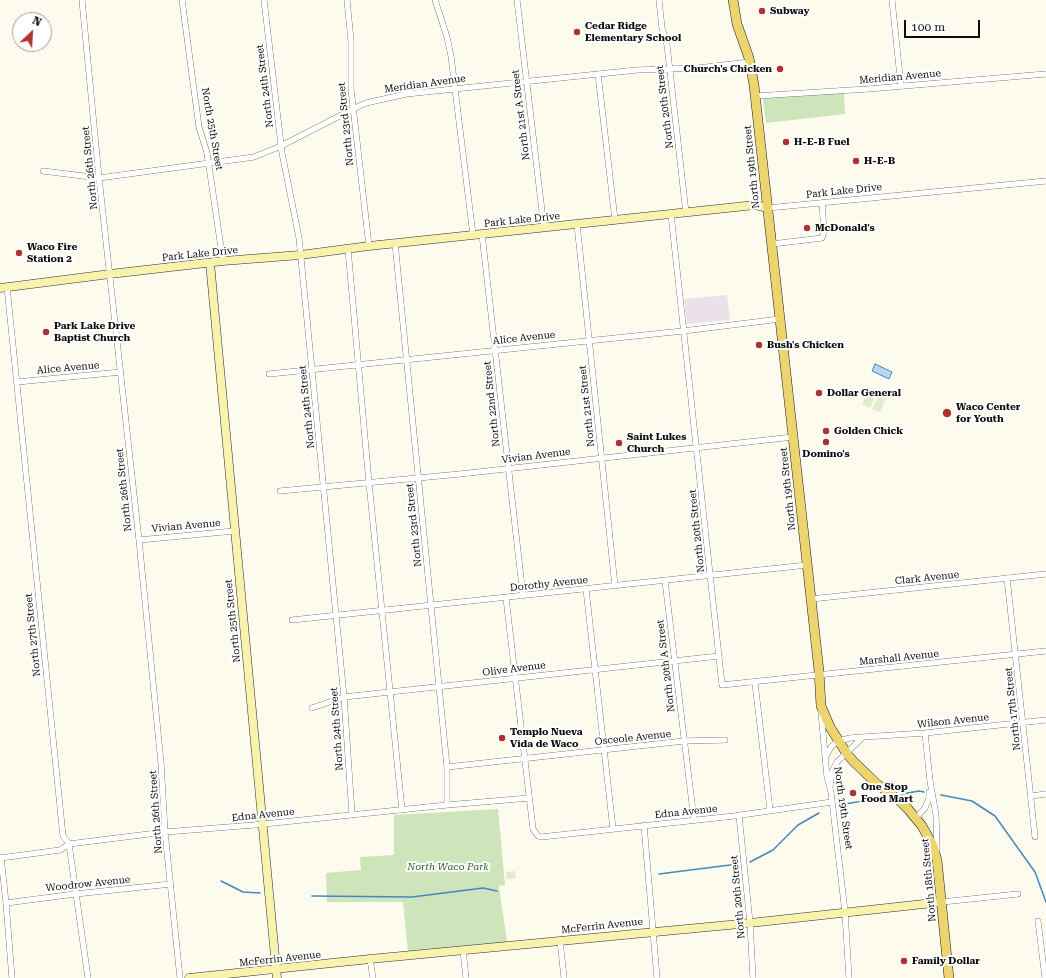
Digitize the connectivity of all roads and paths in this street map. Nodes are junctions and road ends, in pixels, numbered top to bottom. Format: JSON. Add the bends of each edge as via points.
{"nodes":[{"id":1,"x":82,"y":0,"type":"edge"},
{"id":2,"x":182,"y":0,"type":"edge"},
{"id":3,"x":264,"y":0,"type":"edge"},
{"id":4,"x":347,"y":0,"type":"edge"},
{"id":5,"x":435,"y":0,"type":"edge"},
{"id":6,"x":517,"y":0,"type":"edge"},
{"id":7,"x":659,"y":0,"type":"edge"},
{"id":8,"x":733,"y":0,"type":"edge"},
{"id":9,"x":892,"y":0,"type":"edge"},
{"id":10,"x":750,"y":62,"type":"junction"},
{"id":11,"x":670,"y":68,"type":"junction"},
{"id":12,"x":598,"y":74,"type":"junction"},
{"id":13,"x":1046,"y":74,"type":"edge"},
{"id":14,"x":526,"y":81,"type":"junction"},
{"id":15,"x":901,"y":86,"type":"junction"},
{"id":16,"x":455,"y":88,"type":"junction"},
{"id":17,"x":756,"y":96,"type":"junction"},
{"id":18,"x":353,"y":109,"type":"junction"},
{"id":19,"x":282,"y":146,"type":"junction"},
{"id":20,"x":208,"y":163,"type":"junction"},
{"id":21,"x":44,"y":171,"type":"dead end"},
{"id":22,"x":99,"y":178,"type":"junction"},
{"id":23,"x":1046,"y":181,"type":"edge"},
{"id":24,"x":822,"y":203,"type":"junction"},
{"id":25,"x":768,"y":208,"type":"junction"},
{"id":26,"x":686,"y":213,"type":"junction"},
{"id":27,"x":671,"y":214,"type":"junction"},
{"id":28,"x":615,"y":220,"type":"junction"},
{"id":29,"x":577,"y":224,"type":"junction"},
{"id":30,"x":544,"y":228,"type":"junction"},
{"id":31,"x":482,"y":234,"type":"junction"},
{"id":32,"x":472,"y":235,"type":"junction"},
{"id":33,"x":395,"y":243,"type":"junction"},
{"id":34,"x":772,"y":244,"type":"junction"},
{"id":35,"x":369,"y":246,"type":"junction"},
{"id":36,"x":348,"y":249,"type":"junction"},
{"id":37,"x":300,"y":255,"type":"junction"},
{"id":38,"x":223,"y":261,"type":"junction"},
{"id":39,"x":210,"y":263,"type":"junction"},
{"id":40,"x":110,"y":274,"type":"junction"},
{"id":41,"x":3,"y":287,"type":"edge"},
{"id":42,"x":780,"y":319,"type":"junction"},
{"id":43,"x":683,"y":331,"type":"junction"},
{"id":44,"x":590,"y":340,"type":"junction"},
{"id":45,"x":495,"y":350,"type":"junction"},
{"id":46,"x":407,"y":360,"type":"junction"},
{"id":47,"x":358,"y":365,"type":"junction"},
{"id":48,"x":312,"y":370,"type":"junction"},
{"id":49,"x":121,"y":372,"type":"junction"},
{"id":50,"x":269,"y":374,"type":"dead end"},
{"id":51,"x":17,"y":382,"type":"junction"},
{"id":52,"x":793,"y":438,"type":"junction"},
{"id":53,"x":697,"y":448,"type":"junction"},
{"id":54,"x":602,"y":458,"type":"junction"},
{"id":55,"x":508,"y":468,"type":"junction"},
{"id":56,"x":419,"y":478,"type":"junction"},
{"id":57,"x":369,"y":483,"type":"junction"},
{"id":58,"x":324,"y":487,"type":"junction"},
{"id":59,"x":280,"y":491,"type":"dead end"},
{"id":60,"x":234,"y":531,"type":"junction"},
{"id":61,"x":139,"y":540,"type":"junction"},
{"id":62,"x":807,"y":565,"type":"junction"},
{"id":63,"x":1046,"y":574,"type":"edge"},
{"id":64,"x":711,"y":575,"type":"junction"},
{"id":65,"x":1007,"y":578,"type":"junction"},
{"id":66,"x":665,"y":581,"type":"junction"},
{"id":67,"x":615,"y":586,"type":"junction"},
{"id":68,"x":586,"y":589,"type":"junction"},
{"id":69,"x":523,"y":596,"type":"junction"},
{"id":70,"x":506,"y":598,"type":"junction"},
{"id":71,"x":811,"y":599,"type":"junction"},
{"id":72,"x":431,"y":606,"type":"junction"},
{"id":73,"x":382,"y":610,"type":"junction"},
{"id":74,"x":336,"y":615,"type":"junction"},
{"id":75,"x":292,"y":620,"type":"dead end"},
{"id":76,"x":1046,"y":651,"type":"edge"},
{"id":77,"x":1016,"y":654,"type":"junction"},
{"id":78,"x":719,"y":656,"type":"junction"},
{"id":79,"x":675,"y":660,"type":"junction"},
{"id":80,"x":595,"y":669,"type":"junction"},
{"id":81,"x":819,"y":676,"type":"junction"},
{"id":82,"x":515,"y":678,"type":"junction"},
{"id":83,"x":755,"y":683,"type":"junction"},
{"id":84,"x":439,"y":687,"type":"junction"},
{"id":85,"x":390,"y":692,"type":"junction"},
{"id":86,"x":344,"y":697,"type":"junction"},
{"id":87,"x":821,"y":706,"type":"junction"},
{"id":88,"x":312,"y":708,"type":"dead end"},
{"id":89,"x":1046,"y":720,"type":"edge"},
{"id":90,"x":1023,"y":722,"type":"junction"},
{"id":91,"x":925,"y":733,"type":"junction"},
{"id":92,"x":862,"y":737,"type":"junction"},
{"id":93,"x":725,"y":740,"type":"dead end"},
{"id":94,"x":684,"y":741,"type":"junction"},
{"id":95,"x":838,"y":741,"type":"junction"},
{"id":96,"x":604,"y":750,"type":"junction"},
{"id":97,"x":847,"y":754,"type":"junction"},
{"id":98,"x":525,"y":759,"type":"junction"},
{"id":99,"x":825,"y":760,"type":"junction"},
{"id":100,"x":447,"y":767,"type":"junction"},
{"id":101,"x":930,"y":781,"type":"junction"},
{"id":102,"x":830,"y":786,"type":"junction"},
{"id":103,"x":1046,"y":794,"type":"edge"},
{"id":104,"x":1031,"y":796,"type":"junction"},
{"id":105,"x":530,"y":798,"type":"junction"},
{"id":106,"x":832,"y":802,"type":"junction"},
{"id":107,"x":447,"y":805,"type":"junction"},
{"id":108,"x":402,"y":810,"type":"junction"},
{"id":109,"x":770,"y":810,"type":"junction"},
{"id":110,"x":352,"y":814,"type":"junction"},
{"id":111,"x":739,"y":815,"type":"junction"},
{"id":112,"x":916,"y":818,"type":"junction"},
{"id":113,"x":694,"y":820,"type":"junction"},
{"id":114,"x":262,"y":824,"type":"junction"},
{"id":115,"x":644,"y":825,"type":"junction"},
{"id":116,"x":612,"y":828,"type":"junction"},
{"id":117,"x":166,"y":832,"type":"junction"},
{"id":118,"x":1035,"y":837,"type":"dead end"},
{"id":119,"x":69,"y":844,"type":"junction"},
{"id":120,"x":1,"y":858,"type":"edge"},
{"id":121,"x":937,"y":860,"type":"junction"},
{"id":122,"x":171,"y":884,"type":"junction"},
{"id":123,"x":75,"y":894,"type":"junction"},
{"id":124,"x":1018,"y":894,"type":"dead end"},
{"id":125,"x":942,"y":902,"type":"junction"},
{"id":126,"x":6,"y":903,"type":"junction"},
{"id":127,"x":845,"y":912,"type":"junction"},
{"id":128,"x":1038,"y":921,"type":"dead end"},
{"id":129,"x":750,"y":923,"type":"junction"},
{"id":130,"x":652,"y":931,"type":"junction"},
{"id":131,"x":560,"y":940,"type":"junction"},
{"id":132,"x":462,"y":950,"type":"junction"},
{"id":133,"x":370,"y":959,"type":"junction"},
{"id":134,"x":276,"y":974,"type":"edge"},
{"id":135,"x":12,"y":978,"type":"edge"},
{"id":136,"x":88,"y":978,"type":"edge"},
{"id":137,"x":180,"y":978,"type":"edge"},
{"id":138,"x":189,"y":978,"type":"edge"},
{"id":139,"x":373,"y":978,"type":"edge"},
{"id":140,"x":466,"y":978,"type":"edge"},
{"id":141,"x":564,"y":978,"type":"edge"},
{"id":142,"x":657,"y":978,"type":"edge"},
{"id":143,"x":753,"y":978,"type":"edge"},
{"id":144,"x":849,"y":978,"type":"edge"},
{"id":145,"x":949,"y":978,"type":"edge"},
{"id":146,"x":1045,"y":978,"type":"edge"}],
"edges":[{"from":1,"to":22,"type":"street","name":"North 26th Street"},
{"from":2,"to":20,"type":"street","name":"North 25th Street","via":[[199,127]]},
{"from":3,"to":19,"type":"street","name":"North 24th Street"},
{"from":4,"to":18,"type":"street","name":"North 23rd Street","via":[[352,41],[350,76]]},
{"from":5,"to":16,"type":"street","via":[[447,37]]},
{"from":6,"to":14,"type":"street","name":"North 21st A Street"},
{"from":7,"to":11,"type":"street","name":"North 20th Street"},
{"from":8,"to":10,"type":"main road","name":"North 19th Street","via":[[737,24]]},
{"from":9,"to":15,"type":"street"},
{"from":10,"to":11,"type":"street","name":"Meridian Avenue","via":[[712,67]]},
{"from":10,"to":17,"type":"main road","name":"North 19th Street"},
{"from":11,"to":12,"type":"street","name":"Meridian Avenue"},
{"from":11,"to":26,"type":"street","name":"North 20th Street"},
{"from":12,"to":14,"type":"street","name":"Meridian Avenue"},
{"from":12,"to":28,"type":"street"},
{"from":13,"to":15,"type":"street","name":"Meridian Avenue"},
{"from":14,"to":16,"type":"street","name":"Meridian Avenue"},
{"from":14,"to":30,"type":"street","name":"North 21st A Street"},
{"from":15,"to":17,"type":"street","name":"Meridian Avenue"},
{"from":16,"to":18,"type":"street","name":"Meridian Avenue","via":[[388,97]]},
{"from":16,"to":32,"type":"street"},
{"from":17,"to":25,"type":"main road","name":"North 19th Street"},
{"from":18,"to":19,"type":"street","name":"Meridian Avenue"},
{"from":18,"to":35,"type":"street","name":"North 23rd Street"},
{"from":19,"to":20,"type":"street","name":"Meridian Avenue","via":[[254,157]]},
{"from":19,"to":37,"type":"street","name":"North 24th Street","via":[[298,227]]},
{"from":20,"to":22,"type":"street","name":"Meridian Avenue"},
{"from":20,"to":38,"type":"street","name":"North 25th Street"},
{"from":21,"to":22,"type":"street","name":"Meridian Avenue"},
{"from":22,"to":40,"type":"street","name":"North 26th Street"},
{"from":23,"to":24,"type":"street","name":"Park Lake Drive"},
{"from":24,"to":25,"type":"street","name":"Park Lake Drive"},
{"from":24,"to":34,"type":"street","via":[[822,238]]},
{"from":25,"to":26,"type":"street","name":"Park Lake Drive","via":[[755,205]]},
{"from":25,"to":34,"type":"main road","name":"North 19th Street"},
{"from":26,"to":27,"type":"street","name":"Park Lake Drive"},
{"from":27,"to":28,"type":"street","name":"Park Lake Drive"},
{"from":27,"to":43,"type":"street","name":"North 20th Street"},
{"from":28,"to":29,"type":"street","name":"Park Lake Drive"},
{"from":29,"to":30,"type":"street","name":"Park Lake Drive"},
{"from":29,"to":44,"type":"street","name":"North 21st Street"},
{"from":30,"to":31,"type":"street","name":"Park Lake Drive"},
{"from":31,"to":32,"type":"street","name":"Park Lake Drive"},
{"from":31,"to":45,"type":"street","name":"North 22nd Street"},
{"from":32,"to":33,"type":"street","name":"Park Lake Drive"},
{"from":33,"to":35,"type":"street","name":"Park Lake Drive"},
{"from":33,"to":46,"type":"street","name":"North 23rd Street"},
{"from":34,"to":42,"type":"main road","name":"North 19th Street"},
{"from":35,"to":36,"type":"street","name":"Park Lake Drive"},
{"from":36,"to":37,"type":"street","name":"Park Lake Drive"},
{"from":36,"to":47,"type":"street"},
{"from":37,"to":38,"type":"street","name":"Park Lake Drive"},
{"from":37,"to":48,"type":"street","name":"North 24th Street"},
{"from":38,"to":39,"type":"street","name":"Park Lake Drive"},
{"from":39,"to":40,"type":"street","name":"Park Lake Drive"},
{"from":39,"to":60,"type":"street","name":"North 25th Street"},
{"from":40,"to":41,"type":"street","name":"Park Lake Drive"},
{"from":40,"to":49,"type":"street","name":"North 26th Street"},
{"from":41,"to":51,"type":"street","name":"North 27th Street"},
{"from":42,"to":43,"type":"street","name":"Alice Avenue"},
{"from":42,"to":52,"type":"main road","name":"North 19th Street"},
{"from":43,"to":44,"type":"street","name":"Alice Avenue"},
{"from":43,"to":53,"type":"street","name":"North 20th Street"},
{"from":44,"to":45,"type":"street","name":"Alice Avenue"},
{"from":44,"to":54,"type":"street","name":"North 21st Street"},
{"from":45,"to":46,"type":"street","name":"Alice Avenue"},
{"from":45,"to":55,"type":"street","name":"North 22nd Street"},
{"from":46,"to":47,"type":"street","name":"Alice Avenue"},
{"from":46,"to":56,"type":"street","name":"North 23rd Street"},
{"from":47,"to":48,"type":"street","name":"Alice Avenue"},
{"from":47,"to":57,"type":"street"},
{"from":48,"to":50,"type":"street","name":"Alice Avenue"},
{"from":48,"to":58,"type":"street","name":"North 24th Street"},
{"from":49,"to":51,"type":"street","name":"Alice Avenue"},
{"from":49,"to":61,"type":"street","name":"North 26th Street"},
{"from":51,"to":119,"type":"street","name":"North 27th Street","via":[[62,836]]},
{"from":52,"to":53,"type":"street","name":"Vivian Avenue"},
{"from":52,"to":62,"type":"main road","name":"North 19th Street"},
{"from":53,"to":54,"type":"street","name":"Vivian Avenue"},
{"from":53,"to":64,"type":"street","name":"North 20th Street"},
{"from":54,"to":55,"type":"street","name":"Vivian Avenue"},
{"from":54,"to":67,"type":"street","name":"North 21st Street"},
{"from":55,"to":56,"type":"street","name":"Vivian Avenue"},
{"from":55,"to":69,"type":"street","name":"North 22nd Street"},
{"from":56,"to":57,"type":"street","name":"Vivian Avenue"},
{"from":56,"to":72,"type":"street","name":"North 23rd Street"},
{"from":57,"to":58,"type":"street","name":"Vivian Avenue"},
{"from":57,"to":73,"type":"street"},
{"from":58,"to":59,"type":"street","name":"Vivian Avenue"},
{"from":58,"to":74,"type":"street","name":"North 24th Street"},
{"from":60,"to":61,"type":"street","name":"Vivian Avenue"},
{"from":60,"to":114,"type":"street","name":"North 25th Street"},
{"from":61,"to":117,"type":"street","name":"North 26th Street"},
{"from":62,"to":64,"type":"street","name":"Dorothy Avenue"},
{"from":62,"to":71,"type":"main road","name":"North 19th Street"},
{"from":63,"to":65,"type":"street","name":"Clark Avenue"},
{"from":64,"to":66,"type":"street","name":"Dorothy Avenue"},
{"from":64,"to":78,"type":"street","name":"North 20th Street"},
{"from":65,"to":71,"type":"street","name":"Clark Avenue"},
{"from":65,"to":77,"type":"street","name":"North 17th Street"},
{"from":66,"to":67,"type":"street","name":"Dorothy Avenue"},
{"from":66,"to":79,"type":"street","name":"North 20th A Street"},
{"from":67,"to":68,"type":"street","name":"Dorothy Avenue"},
{"from":68,"to":69,"type":"street","name":"Dorothy Avenue"},
{"from":68,"to":80,"type":"street"},
{"from":69,"to":70,"type":"street","name":"Dorothy Avenue"},
{"from":70,"to":72,"type":"street","name":"Dorothy Avenue"},
{"from":70,"to":82,"type":"street"},
{"from":71,"to":81,"type":"main road","name":"North 19th Street"},
{"from":72,"to":73,"type":"street","name":"Dorothy Avenue"},
{"from":72,"to":84,"type":"street","name":"North 23rd Street"},
{"from":73,"to":74,"type":"street","name":"Dorothy Avenue"},
{"from":73,"to":85,"type":"street"},
{"from":74,"to":75,"type":"street","name":"Dorothy Avenue"},
{"from":74,"to":86,"type":"street","name":"North 24th Street"},
{"from":76,"to":77,"type":"street","name":"Marshall Avenue"},
{"from":77,"to":81,"type":"street","name":"Marshall Avenue"},
{"from":77,"to":90,"type":"street","name":"North 17th Street"},
{"from":78,"to":79,"type":"street","name":"Olive Avenue"},
{"from":78,"to":83,"type":"street","name":"North 20th Street","via":[[722,685]]},
{"from":79,"to":80,"type":"street","name":"Olive Avenue"},
{"from":79,"to":94,"type":"street","name":"North 20th A Street"},
{"from":80,"to":82,"type":"street","name":"Olive Avenue"},
{"from":80,"to":96,"type":"street"},
{"from":81,"to":83,"type":"street","name":"Marshall Avenue"},
{"from":81,"to":87,"type":"main road","name":"North 19th Street"},
{"from":82,"to":84,"type":"street","name":"Olive Avenue"},
{"from":82,"to":98,"type":"street"},
{"from":83,"to":109,"type":"street"},
{"from":84,"to":85,"type":"street","name":"Olive Avenue"},
{"from":84,"to":100,"type":"street","name":"North 23rd Street"},
{"from":85,"to":86,"type":"street","name":"Olive Avenue"},
{"from":85,"to":108,"type":"street"},
{"from":86,"to":88,"type":"street","name":"Olive Avenue"},
{"from":86,"to":110,"type":"street","name":"North 24th Street"},
{"from":87,"to":95,"type":"main road"},
{"from":87,"to":99,"type":"street","name":"North 19th Street"},
{"from":89,"to":90,"type":"street","name":"Wilson Avenue"},
{"from":90,"to":91,"type":"street","name":"Wilson Avenue"},
{"from":90,"to":104,"type":"street","name":"North 17th Street"},
{"from":91,"to":92,"type":"street","name":"Wilson Avenue"},
{"from":91,"to":101,"type":"street","name":"North 18th Street"},
{"from":92,"to":95,"type":"street","name":"Wilson Avenue"},
{"from":92,"to":97,"type":"street"},
{"from":93,"to":94,"type":"street","name":"Osceole Avenue"},
{"from":94,"to":96,"type":"street","name":"Osceole Avenue"},
{"from":94,"to":113,"type":"street","name":"North 20th A Street"},
{"from":95,"to":97,"type":"main road"},
{"from":95,"to":99,"type":"street","via":[[829,749]]},
{"from":96,"to":98,"type":"street","name":"Osceole Avenue"},
{"from":96,"to":116,"type":"street"},
{"from":97,"to":102,"type":"street","via":[[837,762]]},
{"from":97,"to":112,"type":"main road"},
{"from":98,"to":100,"type":"street","name":"Osceole Avenue"},
{"from":98,"to":105,"type":"street"},
{"from":99,"to":102,"type":"street","name":"North 19th Street"},
{"from":100,"to":107,"type":"street","name":"North 23rd Street"},
{"from":101,"to":112,"type":"street","name":"North 18th Street","via":[[929,798],[925,808]]},
{"from":101,"to":121,"type":"street","name":"North 18th Street","via":[[936,815]]},
{"from":102,"to":106,"type":"street","name":"North 19th Street"},
{"from":103,"to":104,"type":"street"},
{"from":104,"to":118,"type":"street","name":"North 17th Street"},
{"from":105,"to":107,"type":"street","name":"Edna Avenue"},
{"from":105,"to":116,"type":"street","name":"Edna Avenue","via":[[533,829],[541,837]]},
{"from":106,"to":109,"type":"street","name":"Edna Avenue"},
{"from":106,"to":127,"type":"street","name":"North 19th Street"},
{"from":107,"to":108,"type":"street","name":"Edna Avenue"},
{"from":108,"to":110,"type":"street","name":"Edna Avenue"},
{"from":109,"to":111,"type":"street","name":"Edna Avenue"},
{"from":110,"to":114,"type":"street","name":"Edna Avenue"},
{"from":111,"to":113,"type":"street","name":"Edna Avenue"},
{"from":111,"to":129,"type":"street","name":"North 20th Street"},
{"from":112,"to":121,"type":"main road","via":[[933,846]]},
{"from":113,"to":115,"type":"street","name":"Edna Avenue"},
{"from":114,"to":117,"type":"street","name":"Edna Avenue"},
{"from":114,"to":134,"type":"street","name":"North 25th Street"},
{"from":115,"to":116,"type":"street","name":"Edna Avenue"},
{"from":115,"to":130,"type":"street"},
{"from":117,"to":119,"type":"street","name":"Edna Avenue"},
{"from":117,"to":122,"type":"street","name":"North 26th Street"},
{"from":119,"to":120,"type":"street","name":"Edna Avenue","via":[[60,850]]},
{"from":119,"to":123,"type":"street","name":"North 27th Street"},
{"from":120,"to":126,"type":"street"},
{"from":121,"to":125,"type":"main road","name":"North 18th Street"},
{"from":122,"to":123,"type":"street","name":"Woodrow Avenue"},
{"from":122,"to":137,"type":"street","name":"North 26th Street"},
{"from":123,"to":126,"type":"street","name":"Woodrow Avenue"},
{"from":123,"to":136,"type":"street","name":"North 27th Street"},
{"from":124,"to":125,"type":"street","name":"McFerrin Avenue"},
{"from":125,"to":127,"type":"street","name":"McFerrin Avenue"},
{"from":125,"to":145,"type":"main road","name":"North 18th Street"},
{"from":126,"to":135,"type":"street"},
{"from":127,"to":129,"type":"street","name":"McFerrin Avenue"},
{"from":127,"to":144,"type":"street","name":"North 19th Street"},
{"from":128,"to":146,"type":"street"},
{"from":129,"to":130,"type":"street","name":"McFerrin Avenue"},
{"from":129,"to":143,"type":"street","name":"North 20th Street"},
{"from":130,"to":131,"type":"street","name":"McFerrin Avenue"},
{"from":130,"to":142,"type":"street"},
{"from":131,"to":132,"type":"street","name":"McFerrin Avenue"},
{"from":131,"to":141,"type":"street"},
{"from":132,"to":133,"type":"street","name":"McFerrin Avenue"},
{"from":132,"to":140,"type":"street"},
{"from":133,"to":134,"type":"street","name":"McFerrin Avenue"},
{"from":133,"to":139,"type":"street"},
{"from":134,"to":138,"type":"street","name":"McFerrin Avenue"}]}
